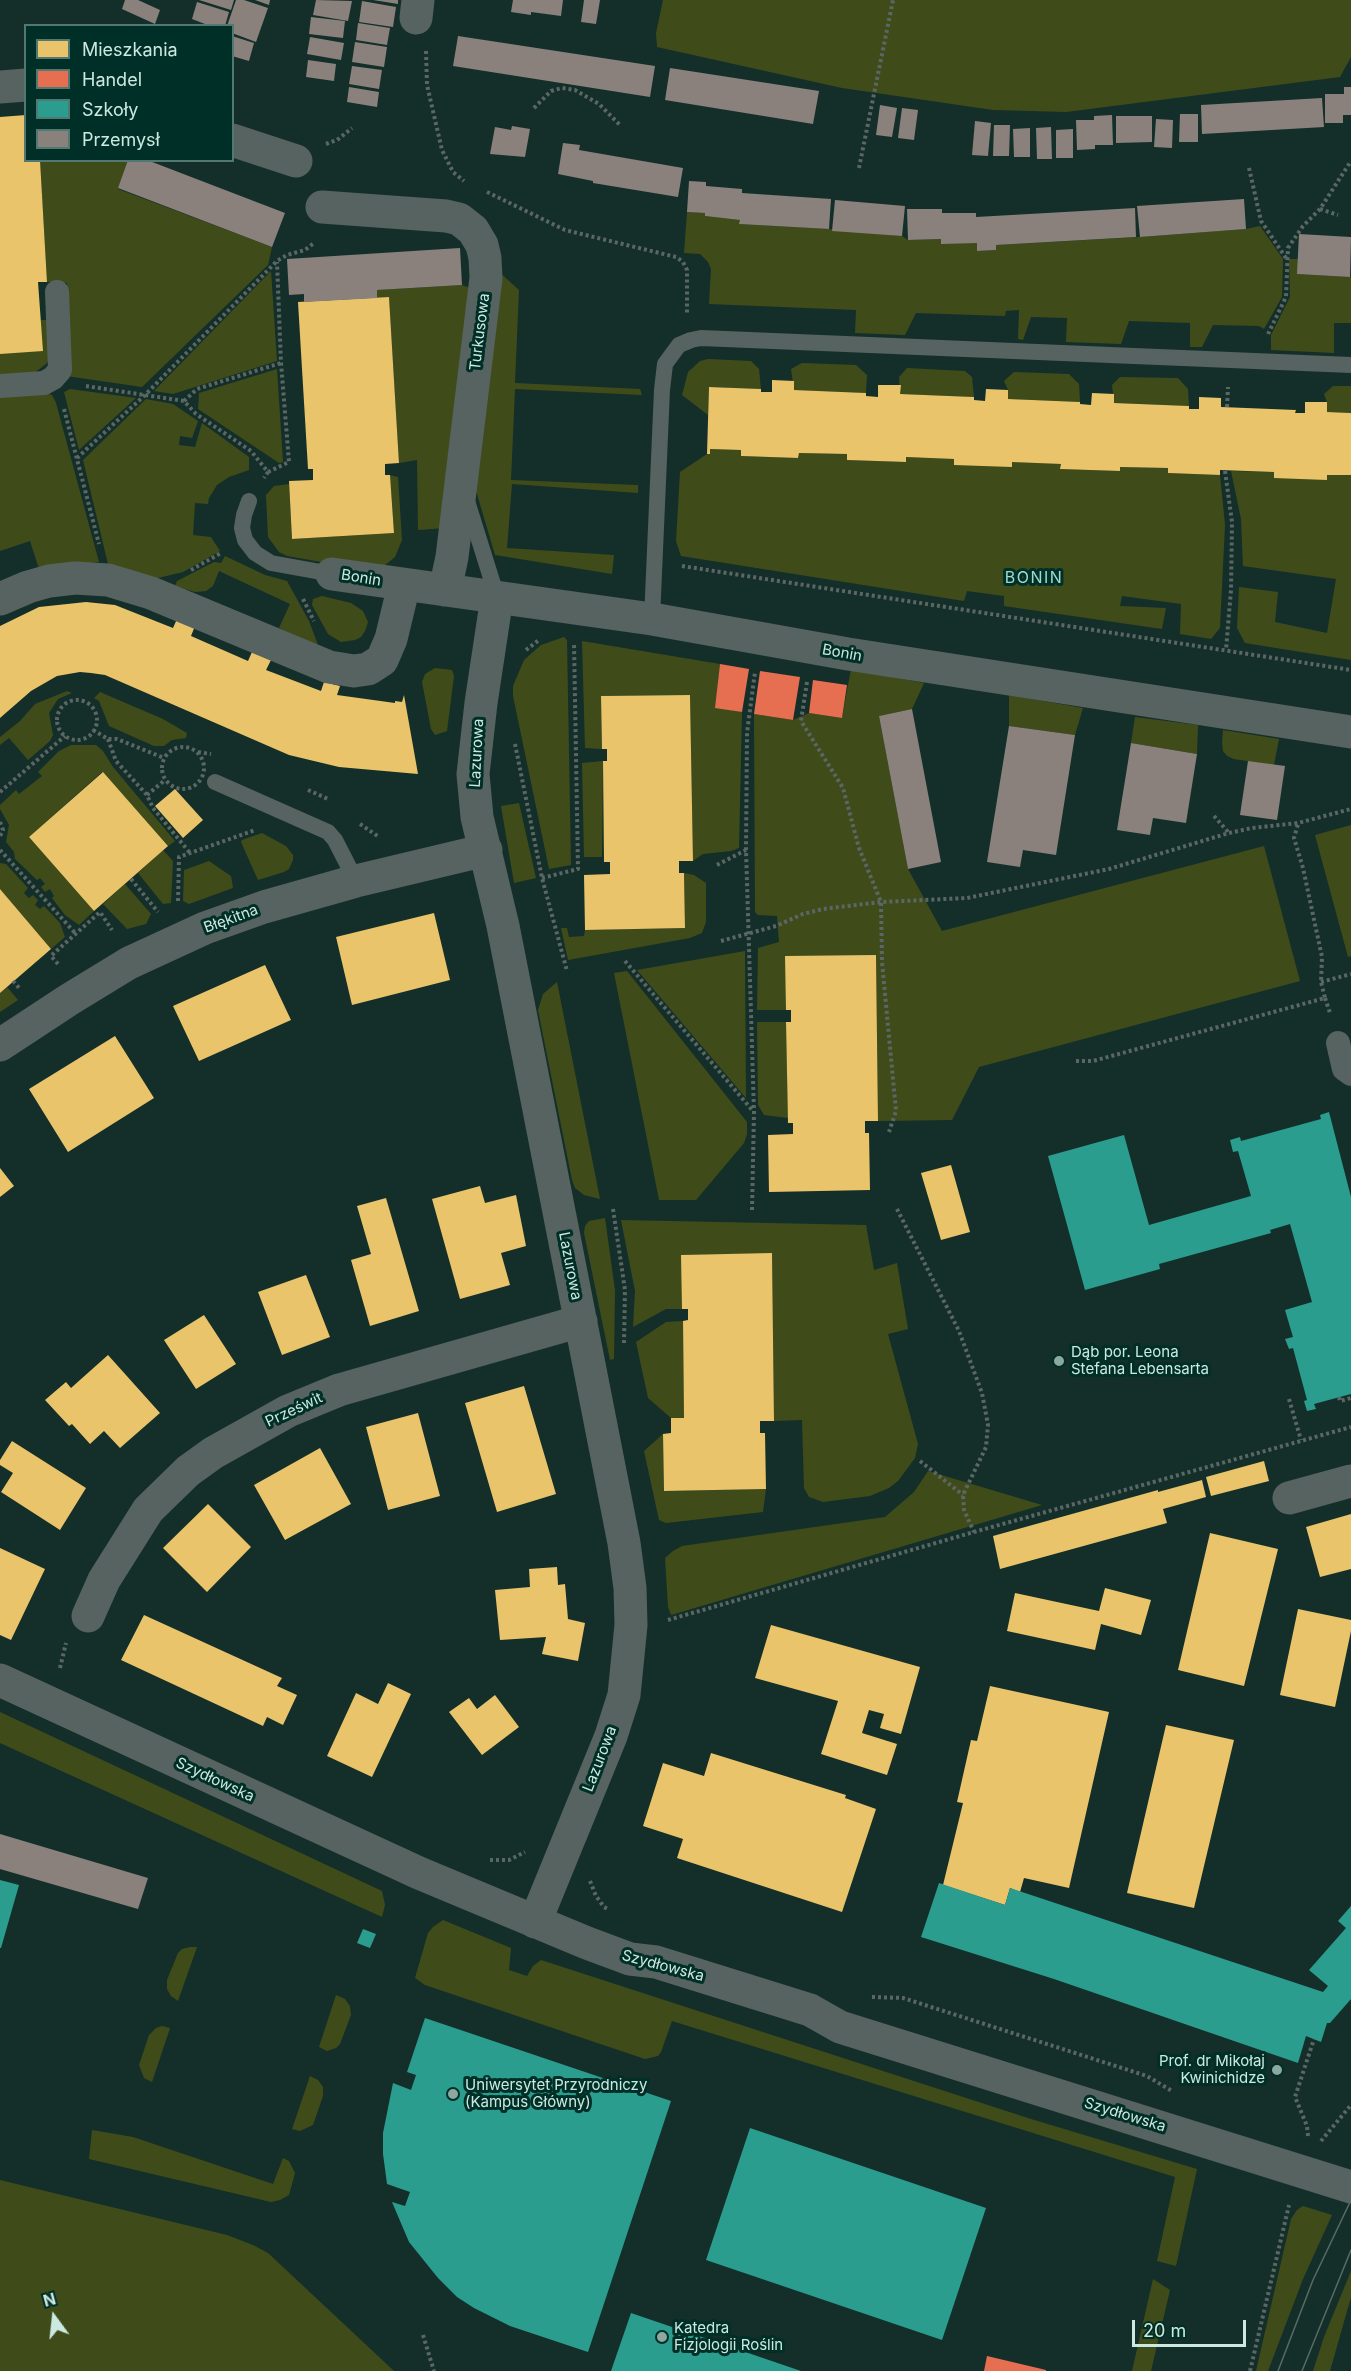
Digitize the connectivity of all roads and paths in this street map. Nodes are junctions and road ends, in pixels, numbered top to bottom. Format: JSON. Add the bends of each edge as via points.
{"nodes":[{"id":1,"x":893,"y":0,"type":"edge"},
{"id":2,"x":426,"y":50,"type":"dead end"},
{"id":3,"x":24,"y":85,"type":"edge"},
{"id":4,"x":0,"y":87,"type":"edge"},
{"id":5,"x":534,"y":108,"type":"dead end"},
{"id":6,"x":621,"y":126,"type":"dead end"},
{"id":7,"x":234,"y":141,"type":"edge"},
{"id":8,"x":296,"y":161,"type":"dead end"},
{"id":9,"x":1351,"y":161,"type":"edge"},
{"id":10,"x":859,"y":168,"type":"dead end"},
{"id":11,"x":1249,"y":168,"type":"dead end"},
{"id":12,"x":470,"y":184,"type":"dead end"},
{"id":13,"x":479,"y":188,"type":"dead end"},
{"id":14,"x":322,"y":207,"type":"dead end"},
{"id":15,"x":1320,"y":208,"type":"junction"},
{"id":16,"x":1338,"y":215,"type":"dead end"},
{"id":17,"x":305,"y":250,"type":"dead end"},
{"id":18,"x":1286,"y":258,"type":"junction"},
{"id":19,"x":277,"y":261,"type":"junction"},
{"id":20,"x":57,"y":292,"type":"dead end"},
{"id":21,"x":1286,"y":297,"type":"dead end"},
{"id":22,"x":696,"y":339,"type":"junction"},
{"id":23,"x":281,"y":363,"type":"junction"},
{"id":24,"x":1351,"y":365,"type":"edge"},
{"id":25,"x":53,"y":381,"type":"junction"},
{"id":26,"x":0,"y":386,"type":"edge"},
{"id":27,"x":1228,"y":386,"type":"dead end"},
{"id":28,"x":145,"y":395,"type":"junction"},
{"id":29,"x":184,"y":401,"type":"junction"},
{"id":30,"x":1227,"y":407,"type":"dead end"},
{"id":31,"x":77,"y":458,"type":"junction"},
{"id":32,"x":1225,"y":471,"type":"dead end"},
{"id":33,"x":268,"y":472,"type":"junction"},
{"id":34,"x":461,"y":483,"type":"junction"},
{"id":35,"x":249,"y":501,"type":"joint"},
{"id":36,"x":245,"y":540,"type":"junction"},
{"id":37,"x":670,"y":564,"type":"dead end"},
{"id":38,"x":289,"y":568,"type":"junction"},
{"id":39,"x":332,"y":574,"type":"joint"},
{"id":40,"x":108,"y":580,"type":"junction"},
{"id":41,"x":404,"y":585,"type":"junction"},
{"id":42,"x":446,"y":590,"type":"junction"},
{"id":43,"x":151,"y":593,"type":"junction"},
{"id":44,"x":497,"y":597,"type":"junction"},
{"id":45,"x":0,"y":599,"type":"edge"},
{"id":46,"x":652,"y":619,"type":"junction"},
{"id":47,"x":573,"y":633,"type":"dead end"},
{"id":48,"x":545,"y":637,"type":"dead end"},
{"id":49,"x":812,"y":648,"type":"junction"},
{"id":50,"x":1226,"y":650,"type":"junction"},
{"id":51,"x":520,"y":655,"type":"dead end"},
{"id":52,"x":756,"y":662,"type":"dead end"},
{"id":53,"x":329,"y":667,"type":"junction"},
{"id":54,"x":1351,"y":670,"type":"edge"},
{"id":55,"x":93,"y":730,"type":"junction"},
{"id":56,"x":1351,"y":732,"type":"edge"},
{"id":57,"x":65,"y":736,"type":"junction"},
{"id":58,"x":108,"y":739,"type":"junction"},
{"id":59,"x":514,"y":742,"type":"dead end"},
{"id":60,"x":164,"y":758,"type":"junction"},
{"id":61,"x":165,"y":780,"type":"junction"},
{"id":62,"x":215,"y":782,"type":"dead end"},
{"id":63,"x":0,"y":792,"type":"edge"},
{"id":64,"x":147,"y":795,"type":"junction"},
{"id":65,"x":1351,"y":809,"type":"edge"},
{"id":66,"x":1214,"y":816,"type":"dead end"},
{"id":67,"x":0,"y":822,"type":"edge"},
{"id":68,"x":1298,"y":824,"type":"junction"},
{"id":69,"x":263,"y":828,"type":"dead end"},
{"id":70,"x":1229,"y":833,"type":"junction"},
{"id":71,"x":0,"y":836,"type":"edge"},
{"id":72,"x":0,"y":850,"type":"edge"},
{"id":73,"x":486,"y":850,"type":"junction"},
{"id":74,"x":746,"y":850,"type":"junction"},
{"id":75,"x":190,"y":853,"type":"junction"},
{"id":76,"x":717,"y":865,"type":"dead end"},
{"id":77,"x":542,"y":878,"type":"junction"},
{"id":78,"x":131,"y":879,"type":"dead end"},
{"id":79,"x":356,"y":881,"type":"junction"},
{"id":80,"x":880,"y":902,"type":"junction"},
{"id":81,"x":178,"y":909,"type":"dead end"},
{"id":82,"x":162,"y":917,"type":"dead end"},
{"id":83,"x":76,"y":934,"type":"junction"},
{"id":84,"x":748,"y":934,"type":"junction"},
{"id":85,"x":117,"y":938,"type":"dead end"},
{"id":86,"x":721,"y":941,"type":"dead end"},
{"id":87,"x":55,"y":953,"type":"dead end"},
{"id":88,"x":625,"y":961,"type":"dead end"},
{"id":89,"x":567,"y":971,"type":"dead end"},
{"id":90,"x":1351,"y":974,"type":"edge"},
{"id":91,"x":1321,"y":982,"type":"junction"},
{"id":92,"x":1325,"y":998,"type":"junction"},
{"id":93,"x":1331,"y":1018,"type":"dead end"},
{"id":94,"x":1338,"y":1042,"type":"dead end"},
{"id":95,"x":0,"y":1045,"type":"edge"},
{"id":96,"x":1076,"y":1061,"type":"dead end"},
{"id":97,"x":1351,"y":1074,"type":"edge"},
{"id":98,"x":754,"y":1112,"type":"junction"},
{"id":99,"x":889,"y":1132,"type":"dead end"},
{"id":100,"x":897,"y":1209,"type":"dead end"},
{"id":101,"x":752,"y":1210,"type":"dead end"},
{"id":102,"x":581,"y":1321,"type":"junction"},
{"id":103,"x":1339,"y":1397,"type":"dead end"},
{"id":104,"x":1289,"y":1398,"type":"dead end"},
{"id":105,"x":1351,"y":1398,"type":"edge"},
{"id":106,"x":1351,"y":1427,"type":"edge"},
{"id":107,"x":1301,"y":1440,"type":"junction"},
{"id":108,"x":920,"y":1461,"type":"dead end"},
{"id":109,"x":1351,"y":1481,"type":"edge"},
{"id":110,"x":963,"y":1495,"type":"junction"},
{"id":111,"x":1289,"y":1498,"type":"dead end"},
{"id":112,"x":974,"y":1532,"type":"junction"},
{"id":113,"x":631,"y":1625,"type":"junction"},
{"id":114,"x":78,"y":1626,"type":"joint"},
{"id":115,"x":59,"y":1674,"type":"dead end"},
{"id":116,"x":0,"y":1680,"type":"edge"},
{"id":117,"x":564,"y":1850,"type":"junction"},
{"id":118,"x":484,"y":1859,"type":"dead end"},
{"id":119,"x":616,"y":1913,"type":"dead end"},
{"id":120,"x":535,"y":1922,"type":"junction"},
{"id":121,"x":871,"y":1997,"type":"dead end"},
{"id":122,"x":1314,"y":2039,"type":"dead end"},
{"id":123,"x":1174,"y":2092,"type":"dead end"},
{"id":124,"x":1351,"y":2105,"type":"edge"},
{"id":125,"x":1297,"y":2133,"type":"dead end"},
{"id":126,"x":1308,"y":2136,"type":"junction"},
{"id":127,"x":1320,"y":2142,"type":"junction"},
{"id":128,"x":1329,"y":2145,"type":"dead end"},
{"id":129,"x":1351,"y":2187,"type":"edge"},
{"id":130,"x":1289,"y":2200,"type":"dead end"},
{"id":131,"x":423,"y":2336,"type":"dead end"},
{"id":132,"x":434,"y":2371,"type":"edge"},
{"id":133,"x":1250,"y":2371,"type":"edge"}],
"edges":[{"from":1,"to":10,"type":"path"},
{"from":2,"to":12,"type":"path","via":[[427,85],[442,150],[453,172]]},
{"from":3,"to":4,"type":"street"},
{"from":5,"to":6,"type":"path","via":[[551,91],[575,90],[599,104]]},
{"from":7,"to":8,"type":"street"},
{"from":9,"to":15,"type":"path"},
{"from":11,"to":18,"type":"path","via":[[1261,221]]},
{"from":13,"to":22,"type":"path","via":[[565,230],[676,257],[687,270],[687,327]]},
{"from":14,"to":34,"type":"street","name":"Turkusowa","via":[[459,219],[473,230],[482,245],[486,278]]},
{"from":15,"to":16,"type":"path"},
{"from":15,"to":18,"type":"path","via":[[1288,248]]},
{"from":17,"to":19,"type":"path"},
{"from":18,"to":21,"type":"path"},
{"from":19,"to":23,"type":"path"},
{"from":19,"to":28,"type":"path"},
{"from":20,"to":25,"type":"street","via":[[60,370]]},
{"from":22,"to":24,"type":"lane"},
{"from":22,"to":46,"type":"lane","via":[[679,345],[665,364]]},
{"from":23,"to":29,"type":"path","via":[[197,389]]},
{"from":23,"to":33,"type":"path","via":[[289,462]]},
{"from":25,"to":26,"type":"street"},
{"from":25,"to":28,"type":"path"},
{"from":25,"to":31,"type":"path"},
{"from":27,"to":30,"type":"path"},
{"from":28,"to":29,"type":"path"},
{"from":28,"to":31,"type":"path"},
{"from":29,"to":33,"type":"path","via":[[196,414],[251,451]]},
{"from":31,"to":40,"type":"path"},
{"from":32,"to":50,"type":"path","via":[[1232,522]]},
{"from":33,"to":35,"type":"path"},
{"from":34,"to":42,"type":"street","name":"Turkusowa"},
{"from":34,"to":44,"type":"lane"},
{"from":35,"to":36,"type":"lane","via":[[242,528]]},
{"from":36,"to":38,"type":"lane","via":[[255,553]]},
{"from":36,"to":43,"type":"path"},
{"from":37,"to":50,"type":"path"},
{"from":38,"to":39,"type":"lane"},
{"from":38,"to":53,"type":"path","via":[[325,641]]},
{"from":39,"to":41,"type":"street","name":"Bonin"},
{"from":40,"to":43,"type":"street"},
{"from":40,"to":45,"type":"street","via":[[49,581]]},
{"from":41,"to":42,"type":"street","name":"Bonin"},
{"from":41,"to":53,"type":"street","via":[[382,660],[368,669],[354,671]]},
{"from":42,"to":44,"type":"street","name":"Bonin"},
{"from":43,"to":53,"type":"street"},
{"from":44,"to":46,"type":"street","name":"Bonin"},
{"from":44,"to":73,"type":"street","name":"Lazurowa","via":[[473,774],[477,817]]},
{"from":46,"to":49,"type":"street","name":"Bonin"},
{"from":47,"to":77,"type":"path","via":[[578,869]]},
{"from":48,"to":51,"type":"path"},
{"from":49,"to":56,"type":"street","name":"Bonin"},
{"from":49,"to":80,"type":"path","via":[[801,721],[843,788],[859,848]]},
{"from":50,"to":54,"type":"path"},
{"from":52,"to":74,"type":"path","via":[[747,733]]},
{"from":55,"to":57,"type":"path","via":[[82,740]]},
{"from":55,"to":57,"type":"path","via":[[97,720],[93,708],[82,700],[69,701],[57,716]]},
{"from":55,"to":58,"type":"path"},
{"from":57,"to":63,"type":"path"},
{"from":58,"to":60,"type":"path"},
{"from":58,"to":64,"type":"path","via":[[116,761]]},
{"from":59,"to":77,"type":"path"},
{"from":60,"to":61,"type":"path","via":[[161,767]]},
{"from":60,"to":61,"type":"path","via":[[171,749],[185,746],[198,752],[204,765],[201,779],[190,788],[176,788]]},
{"from":61,"to":64,"type":"path"},
{"from":62,"to":79,"type":"lane","via":[[328,832]]},
{"from":64,"to":75,"type":"path"},
{"from":65,"to":68,"type":"path"},
{"from":66,"to":70,"type":"path"},
{"from":67,"to":71,"type":"path"},
{"from":68,"to":70,"type":"path"},
{"from":68,"to":91,"type":"path","via":[[1294,838],[1322,957]]},
{"from":69,"to":75,"type":"path"},
{"from":70,"to":80,"type":"path","via":[[1109,869],[1018,888],[967,898]]},
{"from":72,"to":83,"type":"path"},
{"from":73,"to":79,"type":"street","name":"Błękitna"},
{"from":73,"to":102,"type":"street","name":"Lazurowa"},
{"from":74,"to":76,"type":"path"},
{"from":74,"to":84,"type":"path"},
{"from":75,"to":81,"type":"path","via":[[179,857]]},
{"from":77,"to":89,"type":"path"},
{"from":78,"to":82,"type":"path"},
{"from":79,"to":95,"type":"street","name":"Błękitna","via":[[205,928],[129,963]]},
{"from":80,"to":84,"type":"path","via":[[813,912]]},
{"from":80,"to":99,"type":"path","via":[[896,1111]]},
{"from":83,"to":85,"type":"path","via":[[100,912]]},
{"from":83,"to":87,"type":"path"},
{"from":84,"to":86,"type":"path"},
{"from":84,"to":98,"type":"path"},
{"from":88,"to":98,"type":"path"},
{"from":90,"to":91,"type":"path"},
{"from":91,"to":92,"type":"path"},
{"from":92,"to":93,"type":"path"},
{"from":92,"to":96,"type":"path","via":[[1093,1061]]},
{"from":94,"to":97,"type":"street","via":[[1344,1069]]},
{"from":98,"to":101,"type":"path"},
{"from":100,"to":110,"type":"path","via":[[959,1331],[982,1393],[988,1425],[986,1447]]},
{"from":102,"to":113,"type":"street","name":"Lazurowa","via":[[624,1542]]},
{"from":102,"to":114,"type":"street","name":"Prześwit","via":[[339,1390],[288,1411],[213,1453],[148,1510]]},
{"from":103,"to":105,"type":"path","via":[[1340,1401]]},
{"from":104,"to":107,"type":"path"},
{"from":106,"to":107,"type":"path"},
{"from":107,"to":112,"type":"path"},
{"from":108,"to":110,"type":"path"},
{"from":109,"to":111,"type":"street"},
{"from":110,"to":112,"type":"path","via":[[964,1510]]},
{"from":112,"to":113,"type":"path","via":[[658,1623]]},
{"from":113,"to":117,"type":"street","name":"Lazurowa","via":[[624,1695]]},
{"from":114,"to":115,"type":"path"},
{"from":116,"to":120,"type":"street","name":"Szydłowska","via":[[419,1874]]},
{"from":117,"to":118,"type":"path","via":[[537,1840],[509,1860]]},
{"from":117,"to":119,"type":"path","via":[[590,1861],[588,1871],[596,1896],[604,1907]]},
{"from":117,"to":120,"type":"street","name":"Lazurowa"},
{"from":120,"to":129,"type":"street","name":"Szydłowska","via":[[630,1959],[656,1962],[810,2010],[840,2027]]},
{"from":121,"to":123,"type":"path","via":[[914,2001],[1147,2076]]},
{"from":122,"to":126,"type":"path","via":[[1295,2097]]},
{"from":124,"to":127,"type":"path"},
{"from":125,"to":126,"type":"path"},
{"from":126,"to":127,"type":"path"},
{"from":127,"to":128,"type":"path"},
{"from":130,"to":133,"type":"path"},
{"from":131,"to":132,"type":"path"}]}
